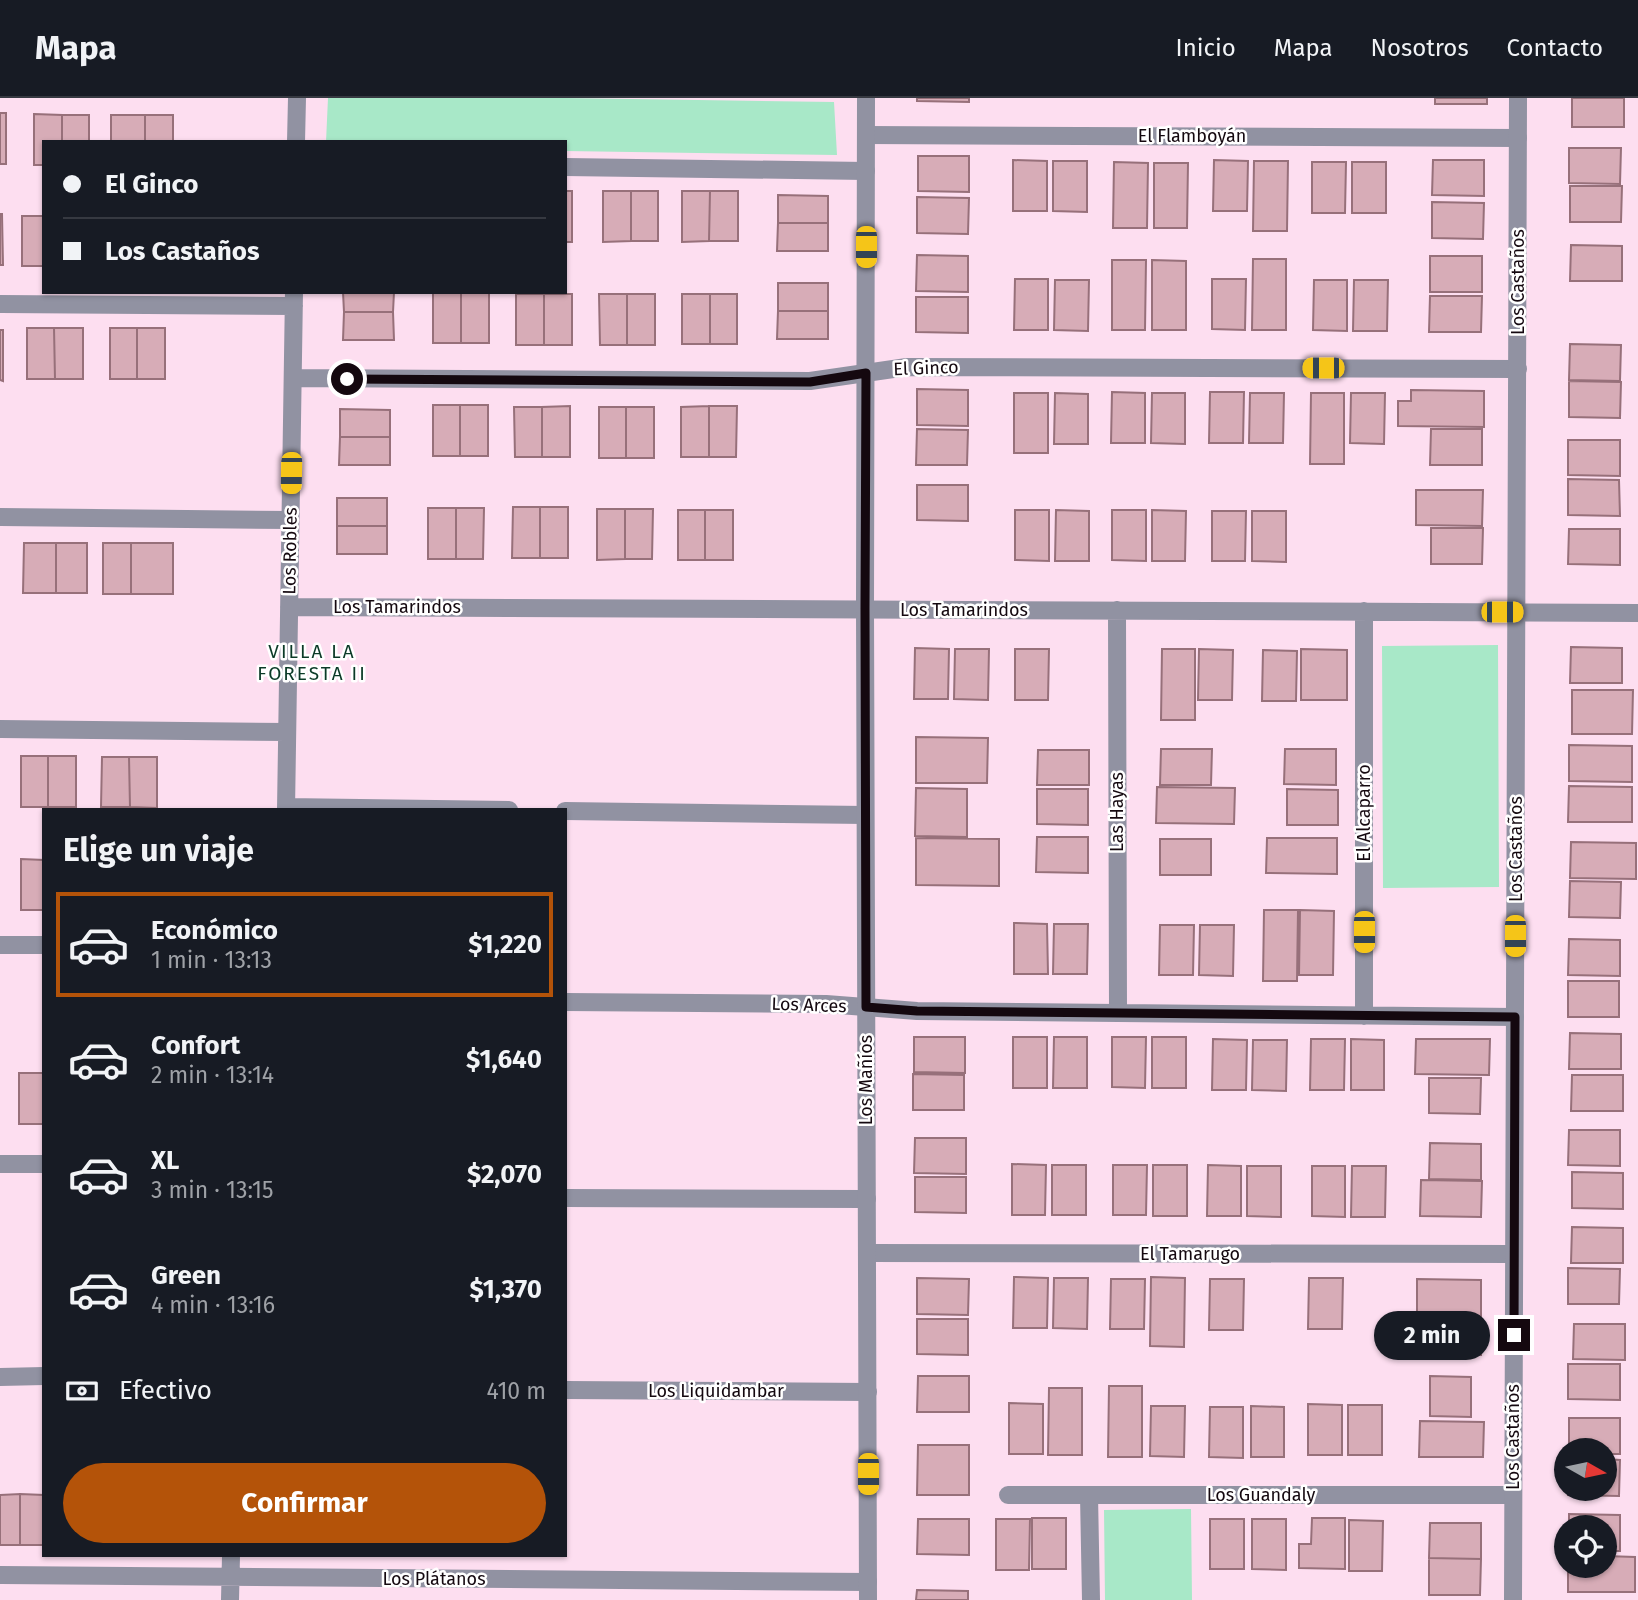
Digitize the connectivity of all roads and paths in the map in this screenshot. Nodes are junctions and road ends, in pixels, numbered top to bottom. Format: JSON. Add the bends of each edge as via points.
{"nodes":[{"id":1,"x":297,"y":98,"type":"edge"},
{"id":2,"x":866,"y":98,"type":"edge"},
{"id":3,"x":1518,"y":98,"type":"edge"},
{"id":4,"x":866,"y":135,"type":"junction"},
{"id":5,"x":1518,"y":138,"type":"junction"},
{"id":6,"x":296,"y":140,"type":"edge"},
{"id":7,"x":567,"y":167,"type":"edge"},
{"id":8,"x":866,"y":171,"type":"junction"},
{"id":9,"x":294,"y":299,"type":"edge"},
{"id":10,"x":0,"y":304,"type":"edge"},
{"id":11,"x":1518,"y":369,"type":"junction"},
{"id":12,"x":866,"y":373,"type":"junction"},
{"id":13,"x":293,"y":378,"type":"junction"},
{"id":14,"x":0,"y":517,"type":"edge"},
{"id":15,"x":290,"y":520,"type":"junction"},
{"id":16,"x":289,"y":607,"type":"junction"},
{"id":17,"x":865,"y":609,"type":"junction"},
{"id":18,"x":1117,"y":610,"type":"junction"},
{"id":19,"x":1364,"y":611,"type":"junction"},
{"id":20,"x":1517,"y":612,"type":"junction"},
{"id":21,"x":1638,"y":613,"type":"edge"},
{"id":22,"x":0,"y":729,"type":"edge"},
{"id":23,"x":287,"y":732,"type":"junction"},
{"id":24,"x":286,"y":808,"type":"edge"},
{"id":25,"x":567,"y":811,"type":"edge"},
{"id":26,"x":865,"y":815,"type":"junction"},
{"id":27,"x":0,"y":945,"type":"edge"},
{"id":28,"x":42,"y":945,"type":"edge"},
{"id":29,"x":567,"y":1002,"type":"edge"},
{"id":30,"x":866,"y":1007,"type":"junction"},
{"id":31,"x":1118,"y":1013,"type":"junction"},
{"id":32,"x":1364,"y":1016,"type":"junction"},
{"id":33,"x":1515,"y":1017,"type":"junction"},
{"id":34,"x":0,"y":1164,"type":"edge"},
{"id":35,"x":42,"y":1164,"type":"edge"},
{"id":36,"x":567,"y":1198,"type":"edge"},
{"id":37,"x":867,"y":1199,"type":"junction"},
{"id":38,"x":867,"y":1253,"type":"junction"},
{"id":39,"x":1514,"y":1254,"type":"junction"},
{"id":40,"x":0,"y":1377,"type":"edge"},
{"id":41,"x":42,"y":1377,"type":"edge"},
{"id":42,"x":567,"y":1390,"type":"edge"},
{"id":43,"x":868,"y":1392,"type":"junction"},
{"id":44,"x":1008,"y":1495,"type":"dead end"},
{"id":45,"x":1089,"y":1495,"type":"junction"},
{"id":46,"x":1513,"y":1495,"type":"junction"},
{"id":47,"x":231,"y":1557,"type":"edge"},
{"id":48,"x":0,"y":1575,"type":"edge"},
{"id":49,"x":230,"y":1577,"type":"junction"},
{"id":50,"x":868,"y":1591,"type":"edge"},
{"id":51,"x":230,"y":1600,"type":"edge"},
{"id":52,"x":1091,"y":1600,"type":"edge"},
{"id":53,"x":1513,"y":1600,"type":"edge"}],
"edges":[{"from":1,"to":6,"type":"street"},
{"from":2,"to":4,"type":"street","name":"Los Mañíos"},
{"from":3,"to":5,"type":"street","name":"Los Castaños"},
{"from":4,"to":5,"type":"street","name":"El Flamboyán"},
{"from":4,"to":8,"type":"street","name":"Los Mañíos"},
{"from":5,"to":11,"type":"street","name":"Los Castaños"},
{"from":7,"to":8,"type":"street"},
{"from":8,"to":12,"type":"street","name":"Los Mañíos"},
{"from":9,"to":10,"type":"street"},
{"from":9,"to":13,"type":"street","name":"Los Robles"},
{"from":11,"to":12,"type":"street","name":"El Ginco","via":[[907,366]]},
{"from":11,"to":20,"type":"street","name":"Los Castaños"},
{"from":12,"to":13,"type":"street","name":"El Ginco","via":[[810,382]]},
{"from":12,"to":17,"type":"street","name":"Los Mañíos"},
{"from":13,"to":15,"type":"street","name":"Los Robles"},
{"from":14,"to":15,"type":"street"},
{"from":15,"to":16,"type":"street","name":"Los Robles"},
{"from":16,"to":17,"type":"street","name":"Los Tamarindos"},
{"from":16,"to":23,"type":"street","name":"Los Robles"},
{"from":17,"to":18,"type":"street","name":"Los Tamarindos"},
{"from":17,"to":26,"type":"street","name":"Los Mañíos"},
{"from":18,"to":19,"type":"street","name":"Los Tamarindos"},
{"from":18,"to":31,"type":"street","name":"Las Hayas"},
{"from":19,"to":20,"type":"street","name":"Los Tamarindos"},
{"from":19,"to":32,"type":"street","name":"El Alcaparro"},
{"from":20,"to":21,"type":"street","name":"Los Tamarindos"},
{"from":20,"to":33,"type":"street","name":"Los Castaños"},
{"from":22,"to":23,"type":"street"},
{"from":23,"to":24,"type":"street","name":"Los Robles"},
{"from":25,"to":26,"type":"street"},
{"from":26,"to":30,"type":"street","name":"Los Mañíos"},
{"from":27,"to":28,"type":"street"},
{"from":29,"to":30,"type":"street","name":"Los Arces"},
{"from":30,"to":31,"type":"street","name":"Los Arces"},
{"from":30,"to":37,"type":"street","name":"Los Mañíos"},
{"from":31,"to":32,"type":"street","name":"Los Arces"},
{"from":32,"to":33,"type":"street","name":"Los Arces"},
{"from":33,"to":39,"type":"street","name":"Los Castaños"},
{"from":34,"to":35,"type":"street"},
{"from":36,"to":37,"type":"street"},
{"from":37,"to":38,"type":"street","name":"Los Mañíos"},
{"from":38,"to":39,"type":"street","name":"El Tamarugo"},
{"from":38,"to":43,"type":"street","name":"Los Mañíos"},
{"from":39,"to":46,"type":"street","name":"Los Castaños"},
{"from":40,"to":41,"type":"street"},
{"from":42,"to":43,"type":"street","name":"Los Liquidambar"},
{"from":43,"to":50,"type":"street","name":"Los Mañíos"},
{"from":44,"to":45,"type":"street","name":"Los Guandaly"},
{"from":45,"to":46,"type":"street","name":"Los Guandaly"},
{"from":45,"to":52,"type":"street"},
{"from":46,"to":53,"type":"street","name":"Los Castaños"},
{"from":47,"to":49,"type":"street"},
{"from":48,"to":49,"type":"street","name":"Los Plátanos"},
{"from":49,"to":50,"type":"street","name":"Los Plátanos"},
{"from":49,"to":51,"type":"street"}]}
